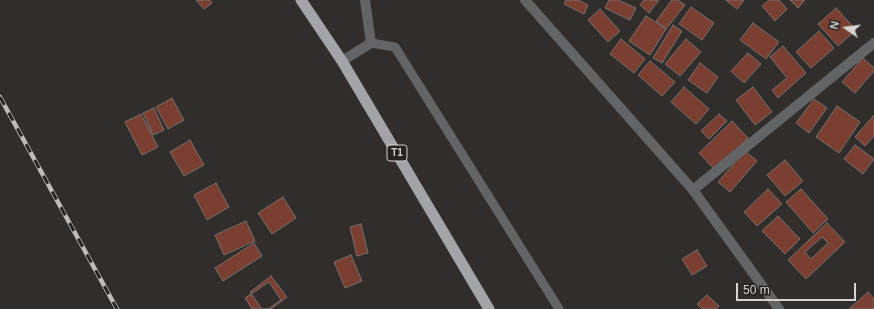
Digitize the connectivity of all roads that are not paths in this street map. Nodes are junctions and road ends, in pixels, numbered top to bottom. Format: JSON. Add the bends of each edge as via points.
{"nodes":[{"id":1,"x":301,"y":0,"type":"edge"},
{"id":2,"x":364,"y":0,"type":"edge"},
{"id":3,"x":525,"y":0,"type":"edge"},
{"id":4,"x":371,"y":43,"type":"junction"},
{"id":5,"x":874,"y":43,"type":"edge"},
{"id":6,"x":342,"y":61,"type":"junction"},
{"id":7,"x":693,"y":190,"type":"junction"},
{"id":8,"x":489,"y":309,"type":"edge"},
{"id":9,"x":559,"y":309,"type":"edge"},
{"id":10,"x":779,"y":309,"type":"edge"}],
"edges":[{"from":1,"to":6,"type":"highway","number":"T1"},
{"from":2,"to":4,"type":"street"},
{"from":3,"to":7,"type":"street"},
{"from":4,"to":6,"type":"street"},
{"from":4,"to":9,"type":"lane","via":[[395,48]]},
{"from":5,"to":7,"type":"street"},
{"from":6,"to":8,"type":"highway","number":"T1"},
{"from":7,"to":10,"type":"street"}]}
